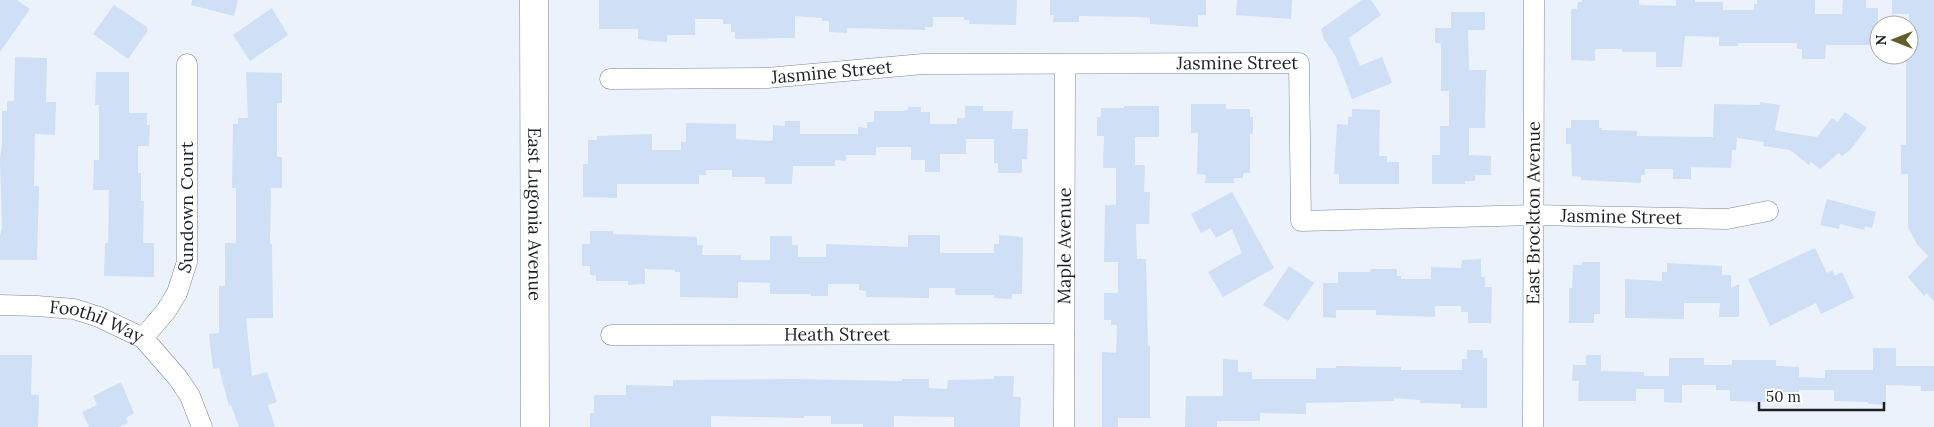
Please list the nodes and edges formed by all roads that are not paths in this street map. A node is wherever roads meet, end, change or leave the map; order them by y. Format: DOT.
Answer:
graph roads {
  1 [pos="534,0"];
  2 [pos="1534,0"];
  3 [pos="188,64"];
  4 [pos="1065,65"];
  5 [pos="610,79"];
  6 [pos="1768,211"];
  7 [pos="1534,215"];
  8 [pos="0,305"];
  9 [pos="1064,334"];
  10 [pos="611,335"];
  11 [pos="143,338"];
  12 [pos="202,427"];
  13 [pos="535,427"];
  14 [pos="1064,427"];
  15 [pos="1533,427"];
  1 -- 13 [label="main road, East Lugonia Avenue"];
  2 -- 7 [label="street, East Brockton Avenue"];
  3 -- 11 [label="street, Sundown Court"];
  4 -- 5 [label="street, Jasmine Street"];
  4 -- 7 [label="street, Jasmine Street"];
  4 -- 9 [label="street, Maple Avenue"];
  6 -- 7 [label="street, Jasmine Street"];
  7 -- 15 [label="street, East Brockton Avenue"];
  8 -- 11 [label="street, Foothil Way"];
  9 -- 10 [label="street, Heath Street"];
  9 -- 14 [label="street, Maple Avenue"];
  11 -- 12 [label="street, Foothil Way"];
}
